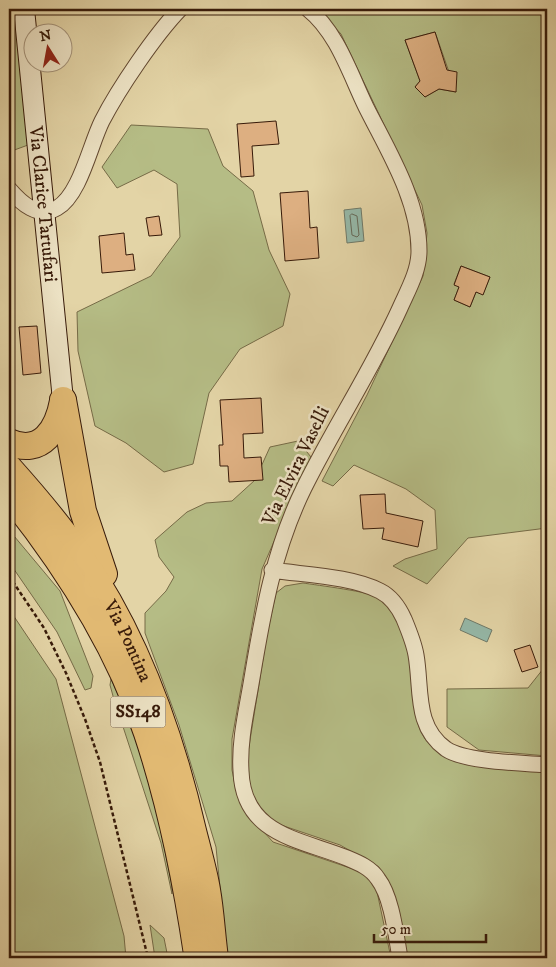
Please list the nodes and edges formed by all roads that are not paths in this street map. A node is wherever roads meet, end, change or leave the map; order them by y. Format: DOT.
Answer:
graph roads {
  1 [pos="24,9"];
  2 [pos="180,9"];
  3 [pos="308,9"];
  4 [pos="9,189"];
  5 [pos="43,212"];
  6 [pos="63,400"];
  7 [pos="9,442"];
  8 [pos="9,468"];
  9 [pos="9,494"];
  10 [pos="272,570"];
  11 [pos="142,670"];
  12 [pos="547,765"];
  13 [pos="198,958"];
  14 [pos="215,958"];
  15 [pos="400,958"];
  1 -- 5 [label="street, Via Clarice Tartufari"];
  2 -- 5 [label="street"];
  3 -- 10 [label="street, Via Elvira Vaselli"];
  4 -- 5 [label="street"];
  5 -- 6 [label="street, Via Clarice Tartufari"];
  6 -- 7 [label="highway"];
  6 -- 11 [label="highway"];
  8 -- 11 [label="highway, Via Pontina / SS148"];
  9 -- 13 [label="highway, Via Pontina / SS148"];
  10 -- 12 [label="street"];
  10 -- 15 [label="street, Via Elvira Vaselli"];
  11 -- 14 [label="highway, Via Pontina / SS148"];
}
